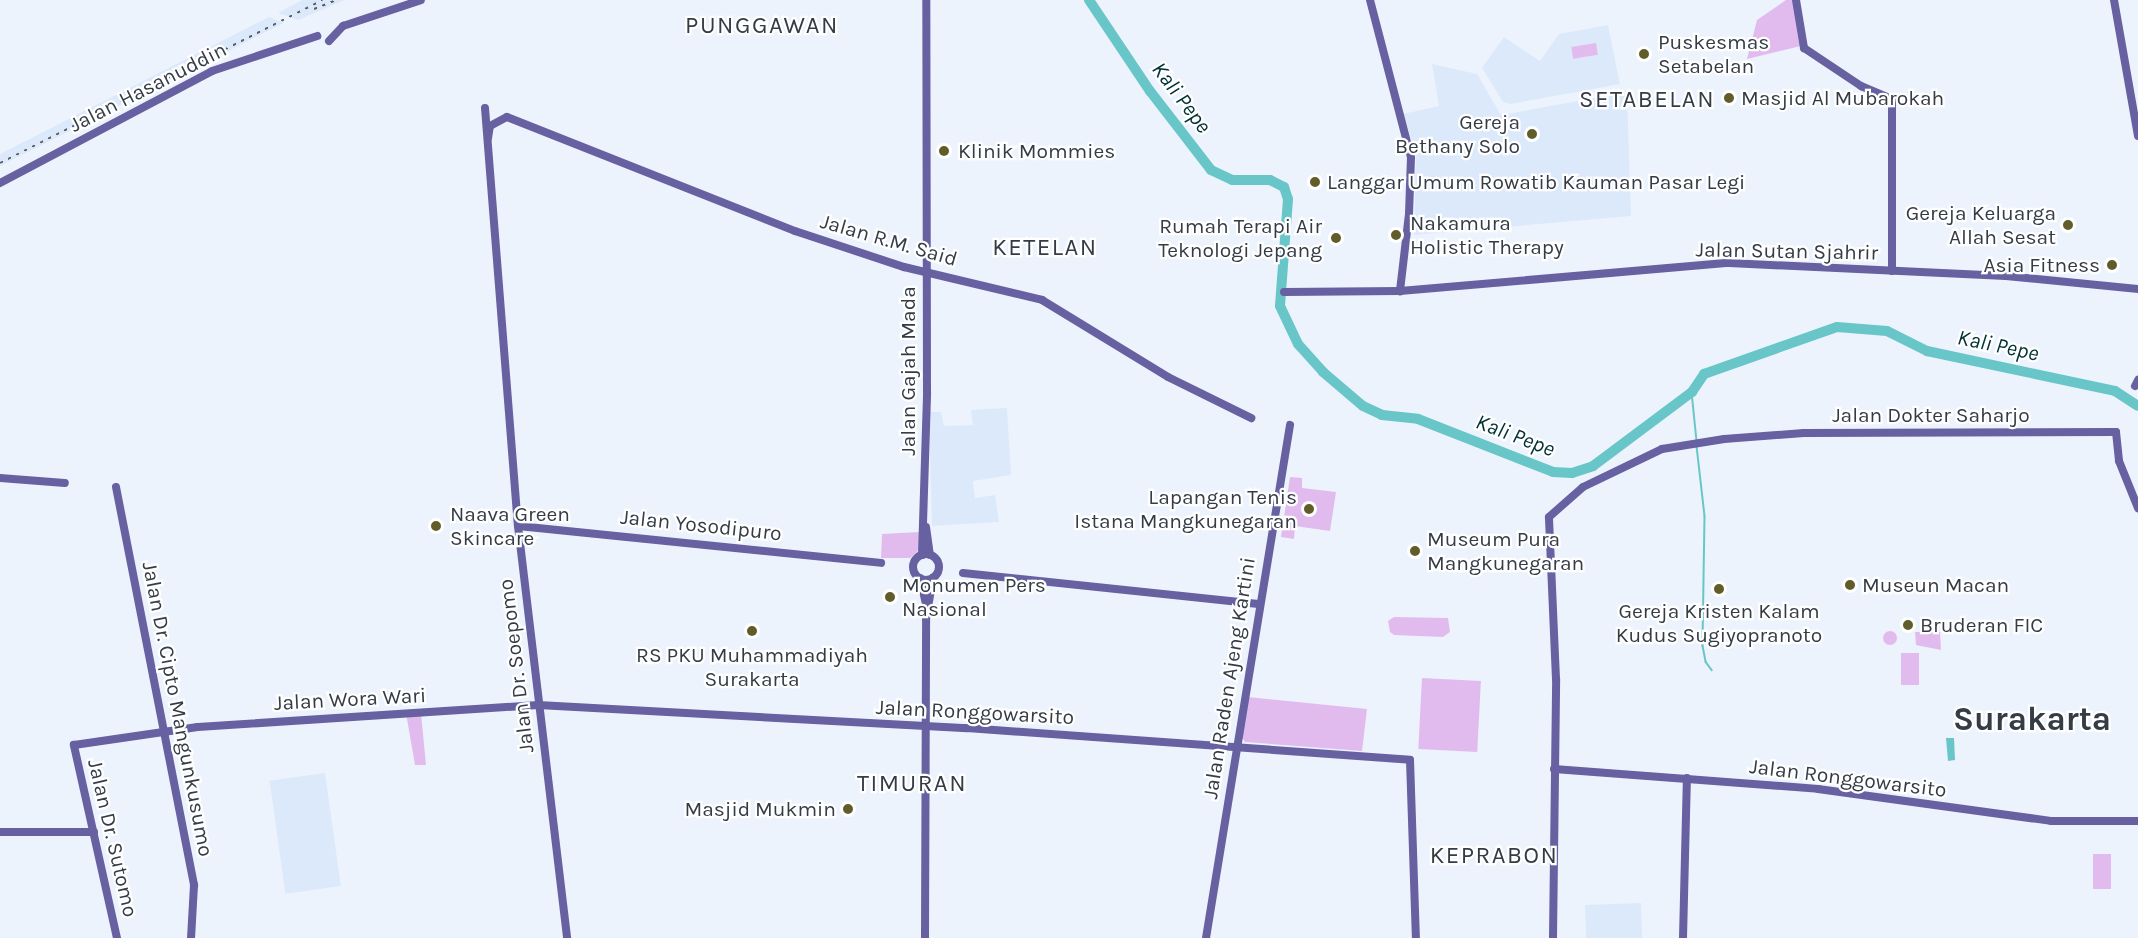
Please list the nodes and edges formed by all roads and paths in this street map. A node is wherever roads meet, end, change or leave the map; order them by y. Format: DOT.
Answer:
graph roads {
  1 [pos="421,0"];
  2 [pos="926,0"];
  3 [pos="1370,0"];
  4 [pos="1797,0"];
  5 [pos="2114,0"];
  6 [pos="317,36"];
  7 [pos="329,41"];
  8 [pos="2134,93"];
  9 [pos="485,108"];
  10 [pos="2138,136"];
  11 [pos="488,138"];
  12 [pos="0,183"];
  13 [pos="926,271"];
  14 [pos="1892,271"];
  15 [pos="2138,289"];
  16 [pos="1401,291"];
  17 [pos="1284,292"];
  18 [pos="1251,418"];
  19 [pos="1290,425"];
  20 [pos="0,478"];
  21 [pos="65,483"];
  22 [pos="116,487"];
  23 [pos="2138,508"];
  24 [pos="518,526"];
  25 [pos="926,555"];
  26 [pos="881,563"];
  27 [pos="963,573"];
  28 [pos="920,578"];
  29 [pos="933,578"];
  30 [pos="1258,604"];
  31 [pos="927,605"];
  32 [pos="538,705"];
  33 [pos="925,728"];
  34 [pos="165,731"];
  35 [pos="74,745"];
  36 [pos="1235,747"];
  37 [pos="1554,769"];
  38 [pos="1687,778"];
  39 [pos="2138,821"];
  40 [pos="93,831"];
  41 [pos="0,832"];
  42 [pos="117,938"];
  43 [pos="191,938"];
  44 [pos="567,938"];
  45 [pos="925,938"];
  46 [pos="1206,938"];
  47 [pos="1416,938"];
  48 [pos="1553,938"];
  49 [pos="1683,938"];
  1 -- 7 [label="main road"];
  2 -- 13 [label="main road, Jalan Gajah Mada"];
  3 -- 16 [label="main road"];
  4 -- 14 [label="main road"];
  5 -- 8 [label="main road"];
  6 -- 12 [label="main road, Jalan Hasanuddin"];
  8 -- 10 [label="main road"];
  9 -- 11 [label="main road, Jalan Dr. Soepomo"];
  11 -- 13 [label="main road, Jalan R.M. Said"];
  11 -- 24 [label="main road, Jalan Dr. Soepomo"];
  13 -- 18 [label="main road, Jalan R.M. Said"];
  13 -- 25 [label="main road, Jalan Gajah Mada"];
  14 -- 15 [label="main road, Jalan Sutan Sjahrir"];
  14 -- 16 [label="main road, Jalan Sutan Sjahrir"];
  16 -- 17 [label="main road, Jalan Sutan Sjahrir"];
  19 -- 30 [label="main road, Jalan Raden Ajeng Kartini"];
  20 -- 21 [label="main road"];
  22 -- 34 [label="main road, Jalan Dr. Cipto Mangunkusumo"];
  23 -- 37 [label="main road, Jalan Dokter Saharjo"];
  24 -- 26 [label="main road, Jalan Yosodipuro"];
  24 -- 32 [label="main road, Jalan Dr. Soepomo"];
  25 -- 28 [label="main road"];
  25 -- 29 [label="main road"];
  27 -- 30 [label="main road"];
  28 -- 29 [label="main road"];
  28 -- 31 [label="main road"];
  29 -- 31 [label="main road"];
  30 -- 36 [label="main road, Jalan Raden Ajeng Kartini"];
  31 -- 33 [label="main road"];
  32 -- 33 [label="main road, Jalan Ronggowarsito"];
  32 -- 34 [label="main road, Jalan Wora Wari"];
  32 -- 44 [label="main road, Jalan Dr. Soepomo"];
  33 -- 36 [label="main road, Jalan Ronggowarsito"];
  33 -- 45 [label="main road"];
  34 -- 35 [label="main road, Jalan Wora Wari"];
  34 -- 43 [label="main road, Jalan Dr. Cipto Mangunkusumo"];
  35 -- 40 [label="main road, Jalan Dr. Sutomo"];
  36 -- 46 [label="main road, Jalan Raden Ajeng Kartini"];
  36 -- 47 [label="main road, Jalan Ronggowarsito"];
  37 -- 38 [label="main road, Jalan Ronggowarsito"];
  37 -- 48 [label="main road"];
  38 -- 39 [label="main road, Jalan Ronggowarsito"];
  38 -- 49 [label="main road"];
  40 -- 41 [label="main road"];
  40 -- 42 [label="main road, Jalan Dr. Sutomo"];
}
